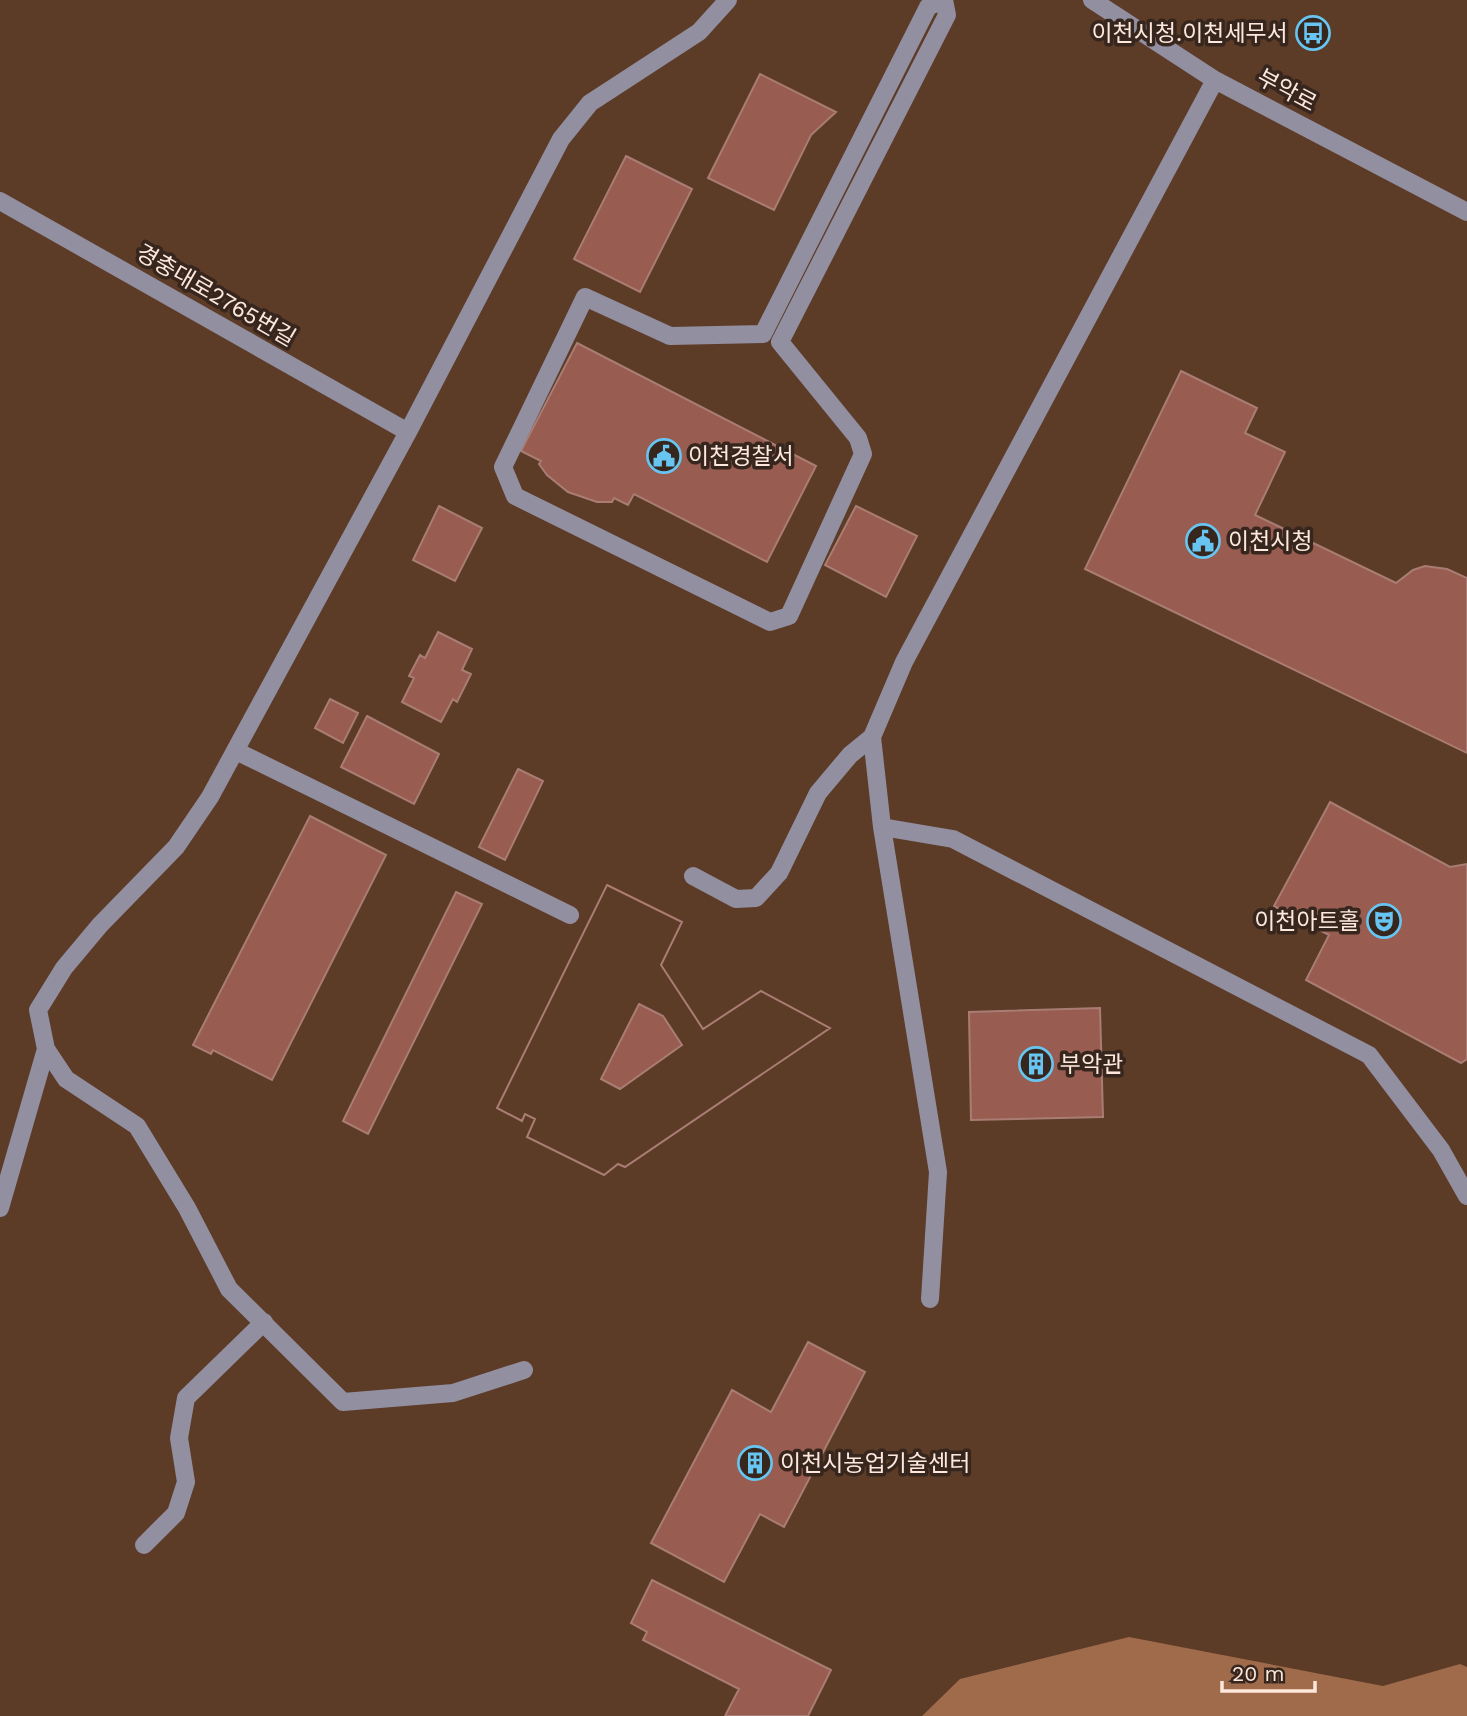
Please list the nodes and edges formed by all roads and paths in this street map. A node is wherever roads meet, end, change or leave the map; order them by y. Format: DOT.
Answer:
graph roads {
  1 [pos="728,0"];
  2 [pos="943,0"];
  3 [pos="1092,0"];
  4 [pos="1215,80"];
  5 [pos="0,201"];
  6 [pos="1467,212"];
  7 [pos="408,432"];
  8 [pos="872,737"];
  9 [pos="236,751"];
  10 [pos="882,827"];
  11 [pos="693,876"];
  12 [pos="570,915"];
  13 [pos="46,1049"];
  14 [pos="1467,1196"];
  15 [pos="0,1208"];
  16 [pos="930,1299"];
  17 [pos="264,1322"];
  18 [pos="524,1370"];
  19 [pos="144,1545"];
  1 -- 7 [label="street"];
  2 -- 2 [label="street"];
  3 -- 4 [label="street, 부악로"];
  4 -- 6 [label="street, 부악로"];
  4 -- 8 [label="street"];
  5 -- 7 [label="street, 경충대로2765번길"];
  7 -- 9 [label="street"];
  8 -- 10 [label="street"];
  8 -- 11 [label="street"];
  9 -- 12 [label="street"];
  9 -- 13 [label="street"];
  10 -- 14 [label="street"];
  10 -- 16 [label="street"];
  13 -- 15 [label="street"];
  13 -- 17 [label="street"];
  17 -- 18 [label="street"];
  17 -- 19 [label="street"];
}
